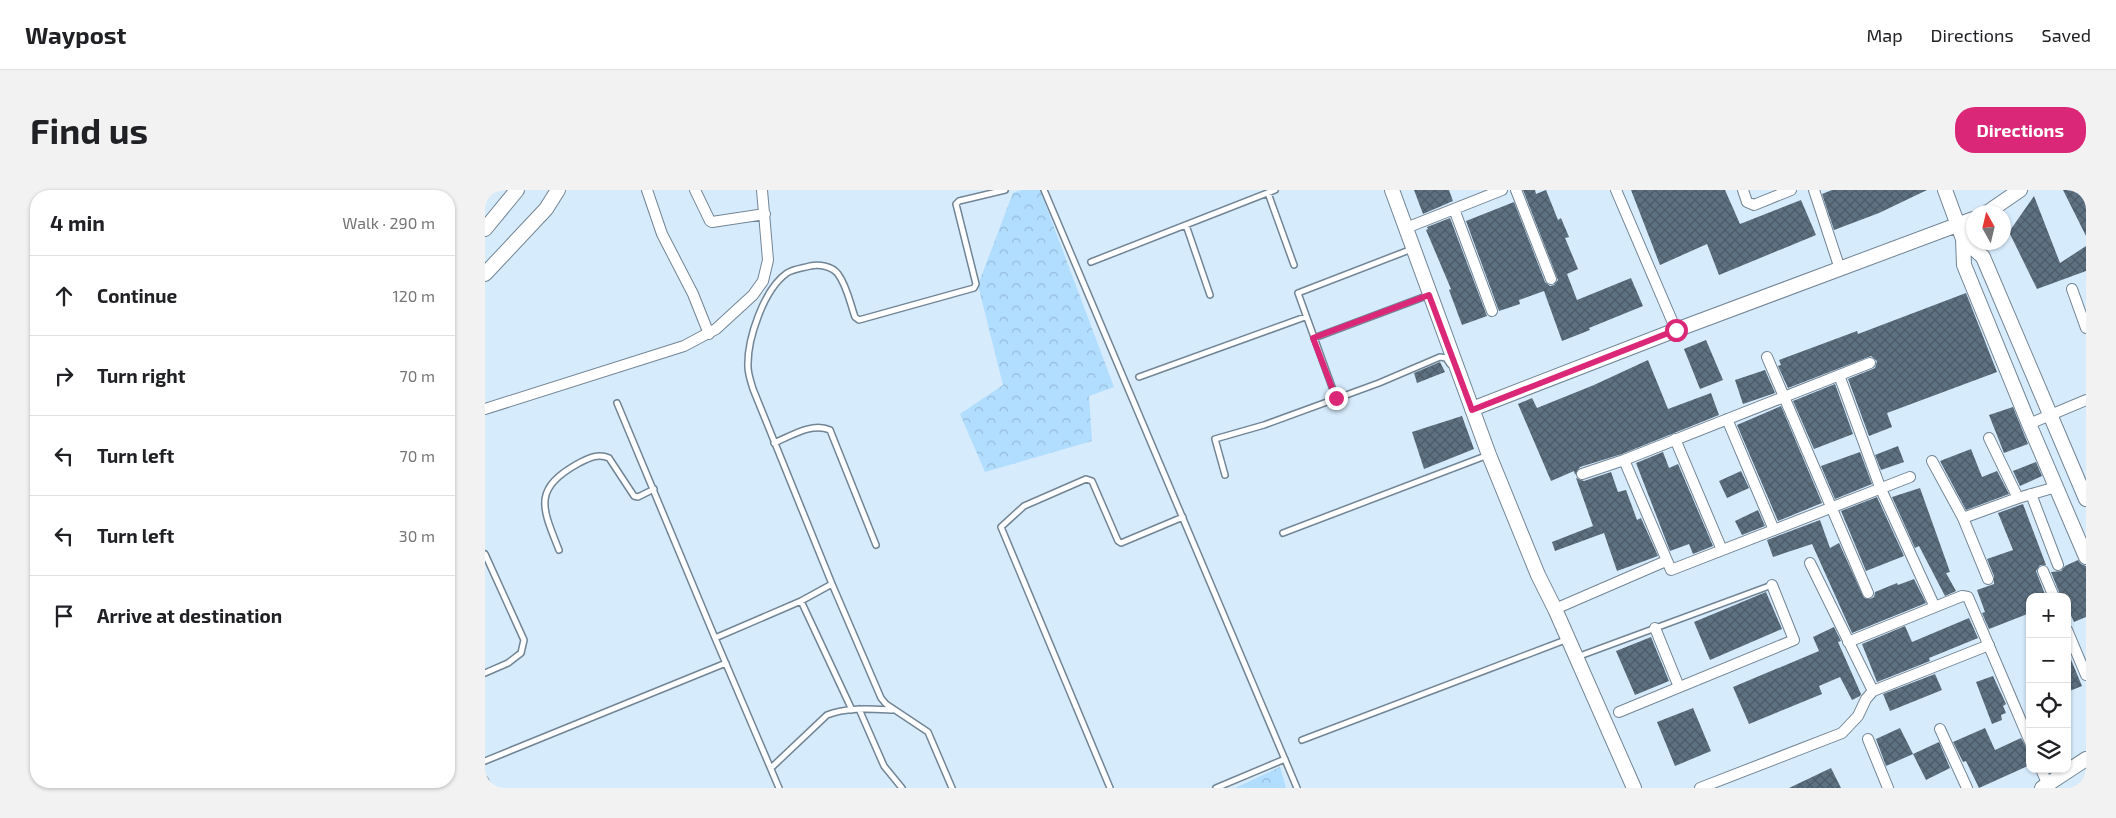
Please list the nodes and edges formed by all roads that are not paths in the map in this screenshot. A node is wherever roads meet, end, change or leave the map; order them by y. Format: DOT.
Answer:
graph roads {
  1 [pos="517,190"];
  2 [pos="558,190"];
  3 [pos="647,190"];
  4 [pos="695,190"];
  5 [pos="762,190"];
  6 [pos="1005,190"];
  7 [pos="1044,190"];
  8 [pos="1275,190"];
  9 [pos="1393,190"];
  10 [pos="1502,190"];
  11 [pos="1516,190"];
  12 [pos="1616,190"];
  13 [pos="1743,190"];
  14 [pos="1791,190"];
  15 [pos="1814,190"];
  16 [pos="1945,190"];
  17 [pos="2020,190"];
  18 [pos="1268,193"];
  19 [pos="1998,205"];
  20 [pos="1453,209"];
  21 [pos="765,214"];
  22 [pos="1966,222"];
  23 [pos="1186,225"];
  24 [pos="1959,225"];
  25 [pos="1406,228"];
  26 [pos="485,229"];
  27 [pos="1963,239"];
  28 [pos="1413,248"];
  29 [pos="1091,262"];
  30 [pos="1294,265"];
  31 [pos="1840,269"];
  32 [pos="485,274"];
  33 [pos="1551,280"];
  34 [pos="2072,289"];
  35 [pos="1210,295"];
  36 [pos="1429,295"];
  37 [pos="1492,311"];
  38 [pos="1305,317"];
  39 [pos="2009,319"];
  40 [pos="1989,327"];
  41 [pos="2086,328"];
  42 [pos="1676,330"];
  43 [pos="709,334"];
  44 [pos="1313,338"];
  45 [pos="1767,357"];
  46 [pos="1870,363"];
  47 [pos="1839,375"];
  48 [pos="1139,377"];
  49 [pos="1785,395"];
  50 [pos="1336,398"];
  51 [pos="2086,400"];
  52 [pos="617,403"];
  53 [pos="485,409"];
  54 [pos="1469,409"];
  55 [pos="2051,416"];
  56 [pos="1727,419"];
  57 [pos="2029,424"];
  58 [pos="1989,438"];
  59 [pos="1675,439"];
  60 [pos="774,442"];
  61 [pos="1489,455"];
  62 [pos="1624,460"];
  63 [pos="1932,461"];
  64 [pos="1582,474"];
  65 [pos="2075,474"];
  66 [pos="1225,475"];
  67 [pos="1910,477"];
  68 [pos="2055,485"];
  69 [pos="1880,487"];
  70 [pos="654,489"];
  71 [pos="2031,494"];
  72 [pos="2018,498"];
  73 [pos="2086,500"];
  74 [pos="1831,507"];
  75 [pos="1183,517"];
  76 [pos="1963,518"];
  77 [pos="1774,530"];
  78 [pos="1283,534"];
  79 [pos="875,544"];
  80 [pos="559,550"];
  81 [pos="1723,550"];
  82 [pos="485,554"];
  83 [pos="2086,557"];
  84 [pos="1666,562"];
  85 [pos="1809,563"];
  86 [pos="2058,565"];
  87 [pos="2043,572"];
  88 [pos="1987,579"];
  89 [pos="832,584"];
  90 [pos="1772,584"];
  91 [pos="1868,593"];
  92 [pos="2052,593"];
  93 [pos="801,601"];
  94 [pos="1933,603"];
  95 [pos="1555,609"];
  96 [pos="1655,628"];
  97 [pos="715,638"];
  98 [pos="2070,638"];
  99 [pos="1568,639"];
  100 [pos="1848,642"];
  101 [pos="1989,645"];
  102 [pos="1576,658"];
  103 [pos="725,663"];
  104 [pos="485,673"];
  105 [pos="2086,675"];
  106 [pos="1679,687"];
  107 [pos="1873,691"];
  108 [pos="859,709"];
  109 [pos="852,710"];
  110 [pos="893,710"];
  111 [pos="1619,712"];
  112 [pos="1940,728"];
  113 [pos="2026,733"];
  114 [pos="1868,739"];
  115 [pos="1302,740"];
  116 [pos="1285,758"];
  117 [pos="2086,759"];
  118 [pos="485,761"];
  119 [pos="771,768"];
  120 [pos="2042,773"];
  121 [pos="485,780"];
  122 [pos="2046,787"];
  123 [pos="488,788"];
  124 [pos="779,788"];
  125 [pos="902,788"];
  126 [pos="952,788"];
  127 [pos="1110,788"];
  128 [pos="1216,788"];
  129 [pos="1297,788"];
  130 [pos="1634,788"];
  131 [pos="1700,788"];
  132 [pos="1889,788"];
  133 [pos="1967,788"];
  1 -- 26 [label="street"];
  2 -- 32 [label="street"];
  3 -- 43 [label="street"];
  4 -- 21 [label="street"];
  5 -- 21 [label="street"];
  6 -- 60 [label="lane"];
  7 -- 75 [label="lane"];
  8 -- 18 [label="lane"];
  9 -- 25 [label="street"];
  10 -- 20 [label="street"];
  11 -- 33 [label="street"];
  12 -- 42 [label="street"];
  13 -- 14 [label="street"];
  15 -- 31 [label="street"];
  16 -- 24 [label="street"];
  17 -- 19 [label="street"];
  18 -- 23 [label="lane"];
  18 -- 30 [label="lane"];
  20 -- 25 [label="street"];
  20 -- 37 [label="street"];
  21 -- 43 [label="street"];
  22 -- 24 [label="street"];
  23 -- 29 [label="lane"];
  23 -- 35 [label="lane"];
  24 -- 27 [label="street"];
  24 -- 31 [label="street"];
  25 -- 28 [label="street"];
  27 -- 39 [label="street"];
  27 -- 40 [label="street"];
  28 -- 36 [label="street"];
  28 -- 38 [label="lane"];
  31 -- 42 [label="street"];
  34 -- 41 [label="street"];
  36 -- 44 [label="lane"];
  36 -- 54 [label="street"];
  38 -- 44 [label="lane"];
  38 -- 48 [label="lane"];
  39 -- 40 [label="street"];
  39 -- 55 [label="street"];
  40 -- 57 [label="street"];
  42 -- 54 [label="street"];
  43 -- 53 [label="street"];
  44 -- 50 [label="lane"];
  45 -- 49 [label="street"];
  46 -- 47 [label="street"];
  47 -- 49 [label="street"];
  47 -- 69 [label="street"];
  49 -- 56 [label="street"];
  49 -- 74 [label="street"];
  50 -- 54 [label="lane"];
  50 -- 66 [label="lane"];
  51 -- 55 [label="street"];
  52 -- 70 [label="lane"];
  54 -- 61 [label="street"];
  55 -- 57 [label="street"];
  55 -- 65 [label="street"];
  56 -- 59 [label="street"];
  56 -- 77 [label="street"];
  57 -- 68 [label="street"];
  58 -- 72 [label="street"];
  59 -- 62 [label="street"];
  59 -- 81 [label="street"];
  60 -- 79 [label="lane"];
  60 -- 89 [label="lane"];
  61 -- 78 [label="lane"];
  61 -- 95 [label="street"];
  62 -- 64 [label="street"];
  62 -- 84 [label="street"];
  63 -- 76 [label="street"];
  65 -- 68 [label="street"];
  65 -- 73 [label="street"];
  67 -- 69 [label="street"];
  68 -- 71 [label="street"];
  68 -- 83 [label="street"];
  69 -- 74 [label="street"];
  69 -- 94 [label="street"];
  70 -- 80 [label="lane"];
  70 -- 97 [label="lane"];
  71 -- 72 [label="street"];
  71 -- 86 [label="street"];
  72 -- 76 [label="street"];
  74 -- 77 [label="street"];
  74 -- 91 [label="street"];
  75 -- 116 [label="lane"];
  75 -- 127 [label="lane"];
  76 -- 88 [label="street"];
  77 -- 81 [label="street"];
  81 -- 84 [label="street"];
  82 -- 104 [label="lane"];
  84 -- 95 [label="street"];
  85 -- 100 [label="street"];
  87 -- 92 [label="street"];
  89 -- 93 [label="lane"];
  89 -- 110 [label="lane"];
  90 -- 96 [label="lane"];
  90 -- 106 [label="street"];
  93 -- 97 [label="lane"];
  93 -- 109 [label="lane"];
  95 -- 99 [label="street"];
  96 -- 102 [label="lane"];
  96 -- 106 [label="street"];
  97 -- 103 [label="lane"];
  98 -- 105 [label="street"];
  99 -- 102 [label="street"];
  99 -- 115 [label="lane"];
  100 -- 101 [label="street"];
  100 -- 107 [label="street"];
  101 -- 107 [label="street"];
  101 -- 113 [label="street"];
  102 -- 130 [label="street"];
  103 -- 118 [label="lane"];
  103 -- 119 [label="lane"];
  106 -- 111 [label="street"];
  107 -- 131 [label="street"];
  108 -- 109 [label="lane"];
  108 -- 110 [label="lane"];
  108 -- 125 [label="lane"];
  109 -- 119 [label="lane"];
  110 -- 126 [label="lane"];
  112 -- 133 [label="street"];
  114 -- 132 [label="street"];
  116 -- 128 [label="lane"];
  116 -- 129 [label="lane"];
  117 -- 122 [label="street"];
  119 -- 124 [label="lane"];
  120 -- 122 [label="street"];
  121 -- 123 [label="lane"];
}
